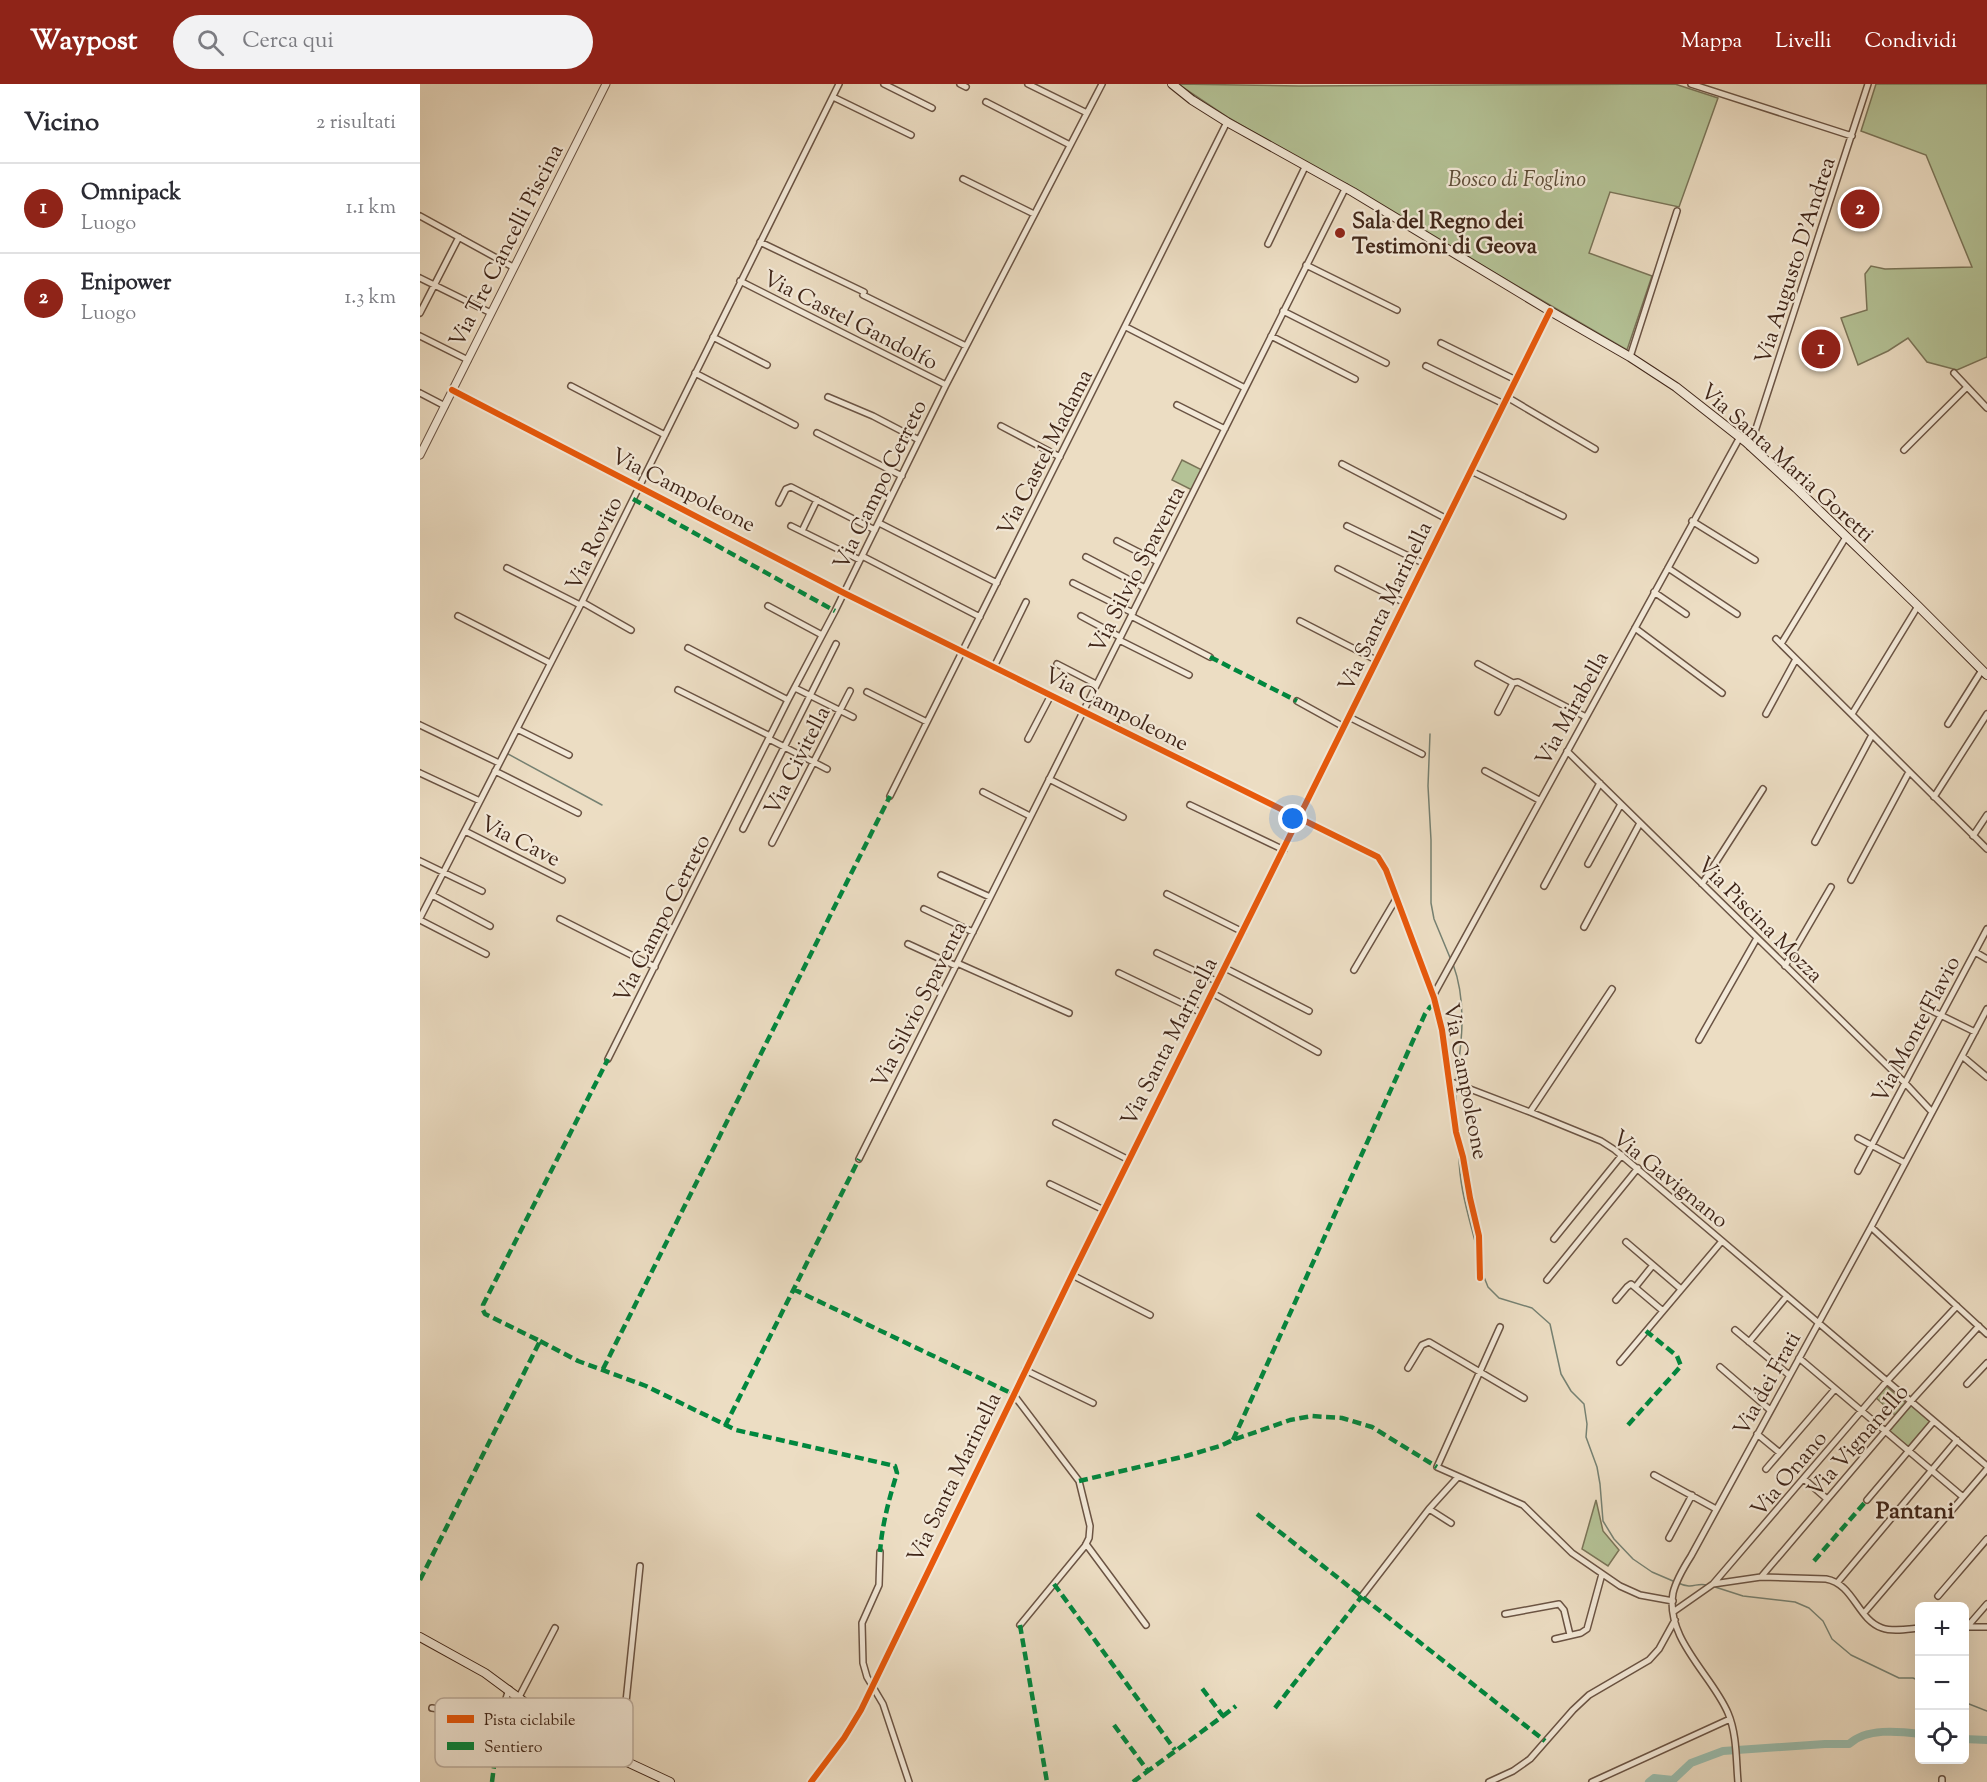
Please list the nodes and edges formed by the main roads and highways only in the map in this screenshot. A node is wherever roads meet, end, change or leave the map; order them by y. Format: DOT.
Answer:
graph roads {
  1 [pos="1172,84"];
  2 [pos="1985,673"];
  3 [pos="420,1637"];
  4 [pos="520,1698"];
  5 [pos="633,1766"];
  6 [pos="670,1782"];
  1 -- 2 [label="main road, Via Santa Maria Goretti"];
  3 -- 4 [label="main road"];
  5 -- 6 [label="main road"];
}
